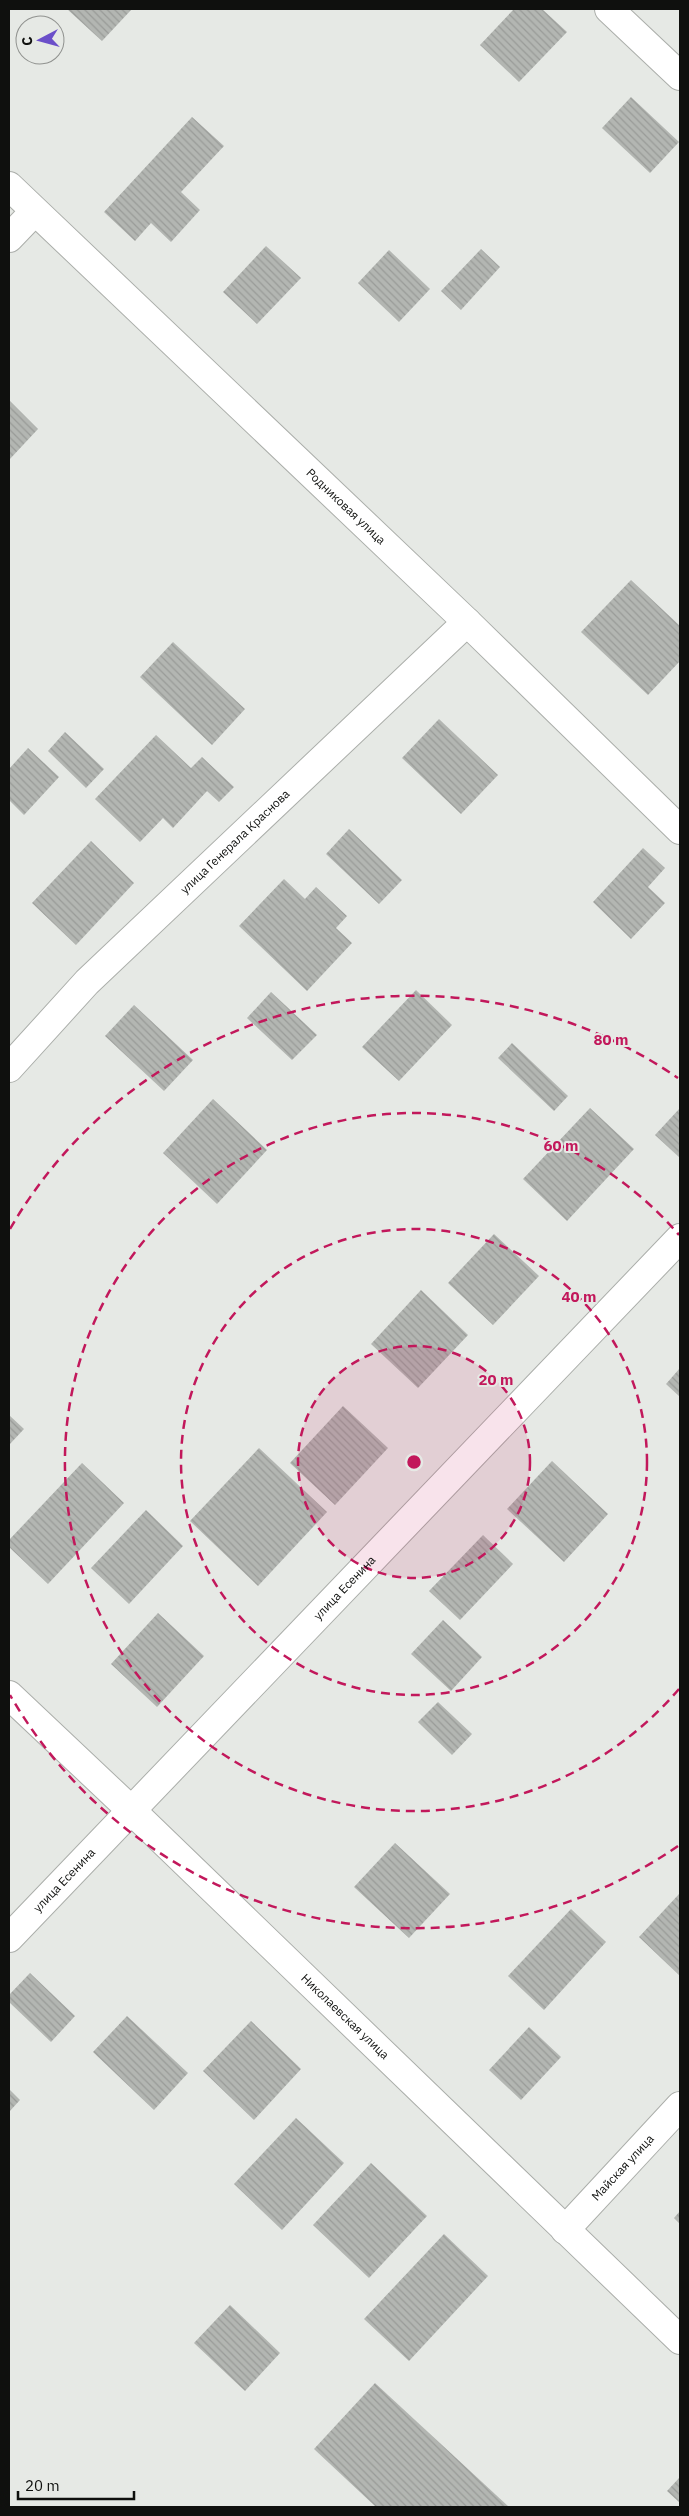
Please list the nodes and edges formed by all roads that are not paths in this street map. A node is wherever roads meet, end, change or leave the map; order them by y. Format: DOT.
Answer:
graph roads {
  1 [pos="609,9"];
  2 [pos="680,76"];
  3 [pos="9,186"];
  4 [pos="34,212"];
  5 [pos="9,238"];
  6 [pos="467,622"];
  7 [pos="680,830"];
  8 [pos="9,1068"];
  9 [pos="680,1238"];
  10 [pos="9,1695"];
  11 [pos="132,1811"];
  12 [pos="9,1938"];
  13 [pos="680,2106"];
  14 [pos="565,2230"];
  15 [pos="680,2340"];
  1 -- 2 [label="street"];
  3 -- 4 [label="street, Родниковая улица"];
  4 -- 5 [label="street"];
  4 -- 6 [label="street, Родниковая улица"];
  6 -- 7 [label="street, Родниковая улица"];
  6 -- 8 [label="street, улица Генерала Краснова"];
  9 -- 11 [label="street, улица Есенина"];
  10 -- 11 [label="street, Николаевская улица"];
  11 -- 12 [label="street, улица Есенина"];
  11 -- 14 [label="street, Николаевская улица"];
  13 -- 14 [label="street, Майская улица"];
  14 -- 15 [label="street, Николаевская улица"];
}
